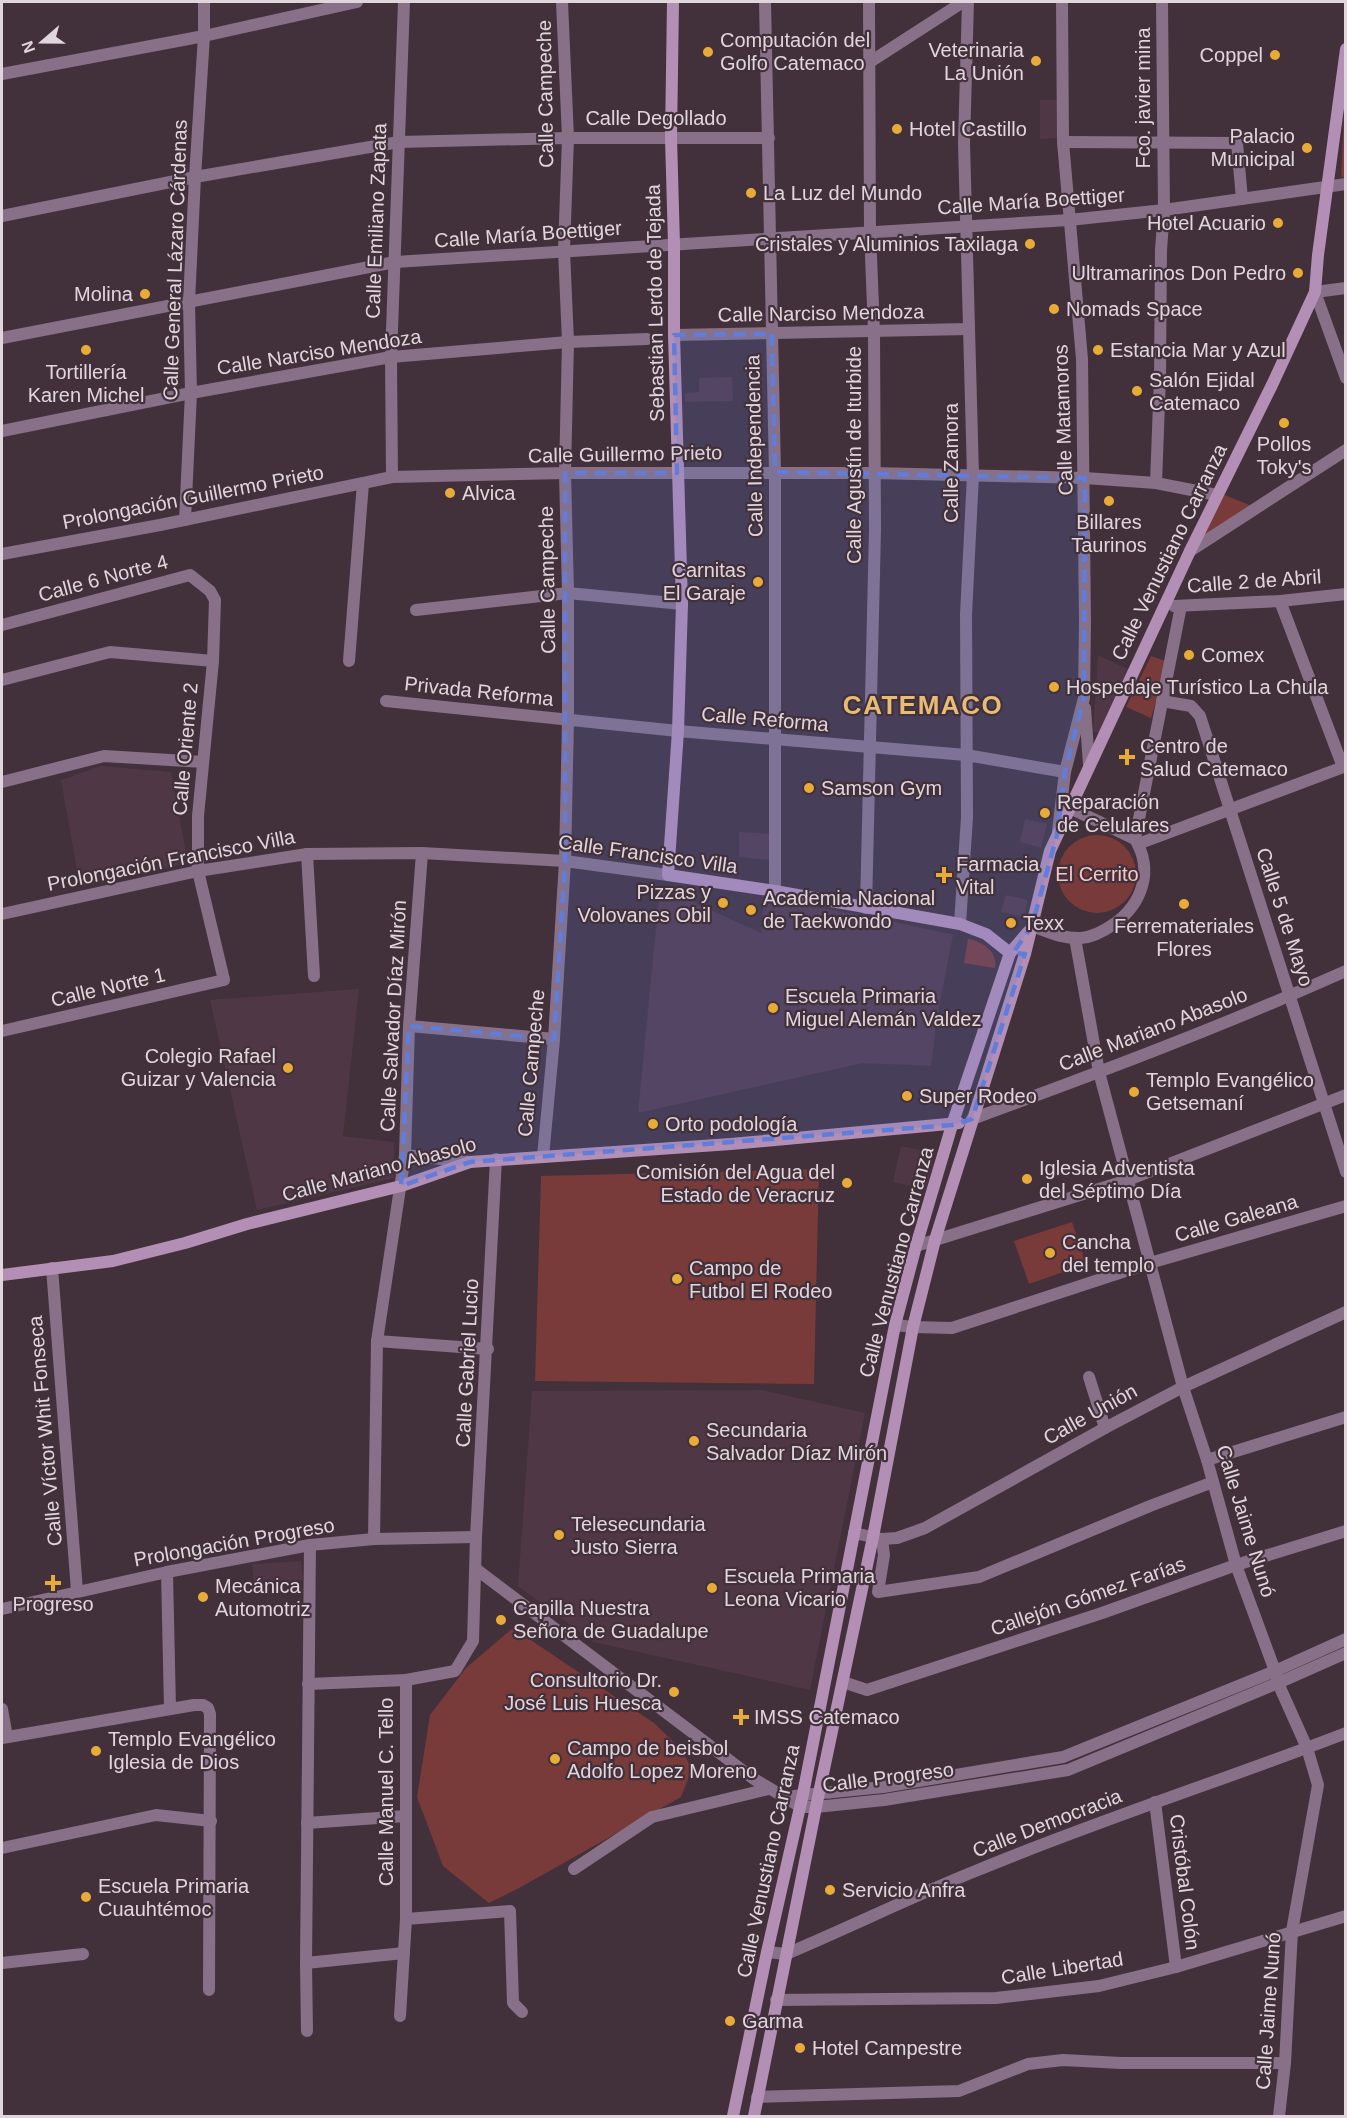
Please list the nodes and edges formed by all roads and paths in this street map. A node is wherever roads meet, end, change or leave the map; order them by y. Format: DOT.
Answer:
graph roads {
  1 [pos="204,2"];
  2 [pos="357,2"];
  3 [pos="404,2"];
  4 [pos="562,2"];
  5 [pos="673,2"];
  6 [pos="765,2"];
  7 [pos="869,2"];
  8 [pos="963,2"];
  9 [pos="968,2"];
  10 [pos="1062,2"];
  11 [pos="1162,2"];
  12 [pos="204,36"];
  13 [pos="1346,49"];
  14 [pos="870,62"];
  15 [pos="2,74"];
  16 [pos="568,138"];
  17 [pos="671,138"];
  18 [pos="769,138"];
  19 [pos="1163,141"];
  20 [pos="399,142"];
  21 [pos="1063,142"];
  22 [pos="195,177"];
  23 [pos="1346,184"];
  24 [pos="1328,186"];
  25 [pos="1242,199"];
  26 [pos="1164,210"];
  27 [pos="2,216"];
  28 [pos="1069,220"];
  29 [pos="965,227"];
  30 [pos="870,231"];
  31 [pos="769,238"];
  32 [pos="674,244"];
  33 [pos="564,250"];
  34 [pos="394,262"];
  35 [pos="1346,288"];
  36 [pos="1315,292"];
  37 [pos="189,302"];
  38 [pos="969,329"];
  39 [pos="874,331"];
  40 [pos="772,334"];
  41 [pos="674,335"];
  42 [pos="2,338"];
  43 [pos="647,339"];
  44 [pos="568,342"];
  45 [pos="391,357"];
  46 [pos="1346,378"];
  47 [pos="190,393"];
  48 [pos="2,431"];
  49 [pos="1346,450"];
  50 [pos="775,472"];
  51 [pos="565,473"];
  52 [pos="677,473"];
  53 [pos="873,473"];
  54 [pos="972,475"];
  55 [pos="392,477"];
  56 [pos="1085,478"];
  57 [pos="363,483"];
  58 [pos="1156,483"];
  59 [pos="1217,495"];
  60 [pos="185,520"];
  61 [pos="1190,551"];
  62 [pos="2,554"];
  63 [pos="210,591"];
  64 [pos="568,593"];
  65 [pos="1346,594"];
  66 [pos="1280,601"];
  67 [pos="682,604"];
  68 [pos="1164,606"];
  69 [pos="1181,606"];
  70 [pos="416,610"];
  71 [pos="2,625"];
  72 [pos="213,661"];
  73 [pos="349,661"];
  74 [pos="2,680"];
  75 [pos="1084,698"];
  76 [pos="386,701"];
  77 [pos="1162,701"];
  78 [pos="568,719"];
  79 [pos="678,731"];
  80 [pos="774,739"];
  81 [pos="870,748"];
  82 [pos="966,755"];
  83 [pos="203,762"];
  84 [pos="1089,765"];
  85 [pos="1344,766"];
  86 [pos="1065,772"];
  87 [pos="2,782"];
  88 [pos="1070,808"];
  89 [pos="1229,808"];
  90 [pos="1057,835"];
  91 [pos="1137,842"];
  92 [pos="422,853"];
  93 [pos="307,854"];
  94 [pos="565,861"];
  95 [pos="198,872"];
  96 [pos="668,875"];
  97 [pos="775,891"];
  98 [pos="867,908"];
  99 [pos="2,914"];
  100 [pos="960,924"];
  101 [pos="1032,926"];
  102 [pos="1075,938"];
  103 [pos="1010,953"];
  104 [pos="1024,954"];
  105 [pos="1346,971"];
  106 [pos="315,976"];
  107 [pos="224,980"];
  108 [pos="1290,996"];
  109 [pos="409,1026"];
  110 [pos="2,1031"];
  111 [pos="554,1039"];
  112 [pos="1099,1072"];
  113 [pos="1346,1095"];
  114 [pos="1323,1103"];
  115 [pos="972,1119"];
  116 [pos="952,1125"];
  117 [pos="405,1155"];
  118 [pos="543,1157"];
  119 [pos="496,1159"];
  120 [pos="470,1162"];
  121 [pos="1346,1172"];
  122 [pos="1128,1180"];
  123 [pos="400,1186"];
  124 [pos="1346,1206"];
  125 [pos="934,1240"];
  126 [pos="916,1246"];
  127 [pos="1150,1263"];
  128 [pos="51,1268"];
  129 [pos="2,1275"];
  130 [pos="1346,1312"];
  131 [pos="895,1325"];
  132 [pos="913,1328"];
  133 [pos="377,1341"];
  134 [pos="488,1349"];
  135 [pos="1089,1377"];
  136 [pos="1183,1387"];
  137 [pos="1346,1417"];
  138 [pos="1105,1428"];
  139 [pos="1207,1460"];
  140 [pos="1213,1482"];
  141 [pos="1346,1531"];
  142 [pos="854,1533"];
  143 [pos="476,1537"];
  144 [pos="878,1538"];
  145 [pos="374,1539"];
  146 [pos="310,1545"];
  147 [pos="1236,1566"];
  148 [pos="476,1569"];
  149 [pos="167,1572"];
  150 [pos="77,1591"];
  151 [pos="2,1609"];
  152 [pos="1346,1639"];
  153 [pos="1346,1653"];
  154 [pos="1276,1677"];
  155 [pos="406,1680"];
  156 [pos="843,1682"];
  157 [pos="308,1684"];
  158 [pos="2,1709"];
  159 [pos="170,1709"];
  160 [pos="1346,1733"];
  161 [pos="4,1738"];
  162 [pos="1307,1748"];
  163 [pos="1064,1757"];
  164 [pos="1068,1770"];
  165 [pos="769,1789"];
  166 [pos="817,1800"];
  167 [pos="802,1801"];
  168 [pos="1155,1802"];
  169 [pos="406,1816"];
  170 [pos="211,1821"];
  171 [pos="307,1823"];
  172 [pos="2,1848"];
  173 [pos="574,1869"];
  174 [pos="1346,1916"];
  175 [pos="406,1919"];
  176 [pos="1292,1931"];
  177 [pos="767,1952"];
  178 [pos="404,1953"];
  179 [pos="83,1954"];
  180 [pos="786,1954"];
  181 [pos="2,1963"];
  182 [pos="306,1963"];
  183 [pos="1176,1967"];
  184 [pos="209,1990"];
  185 [pos="776,2000"];
  186 [pos="518,2008"];
  187 [pos="400,2016"];
  188 [pos="307,2031"];
  189 [pos="1285,2064"];
  190 [pos="757,2097"];
  191 [pos="733,2116"];
  192 [pos="754,2116"];
  193 [pos="1279,2116"];
  1 -- 12 [label="street, Calle General Lázaro Cárdenas"];
  2 -- 12 [label="street"];
  3 -- 20 [label="street, Calle Emiliano Zapata"];
  4 -- 16 [label="street, Calle Campeche"];
  5 -- 17 [label="main road, Sebastian Lerdo de Tejada"];
  6 -- 18 [label="street, Calle Independencia"];
  7 -- 14 [label="street, Calle Agustín de Iturbide"];
  8 -- 14 [label="street"];
  9 -- 29 [label="street, Calle Zamora"];
  10 -- 21 [label="street, Calle Matamoros"];
  11 -- 19 [label="street, Fco. javier mina"];
  12 -- 15 [label="street"];
  12 -- 22 [label="street, Calle General Lázaro Cárdenas"];
  13 -- 24 [label="main road, Calle Venustiano Carranza"];
  14 -- 30 [label="street, Calle Agustín de Iturbide"];
  16 -- 17 [label="street, Calle Degollado"];
  16 -- 20 [label="street, Calle Degollado"];
  16 -- 33 [label="street, Calle Campeche"];
  17 -- 18 [label="street, Calle Degollado"];
  17 -- 32 [label="main road, Sebastian Lerdo de Tejada"];
  18 -- 31 [label="street, Calle Independencia"];
  19 -- 21 [label="street"];
  19 -- 25 [label="street"];
  19 -- 26 [label="street, Fco. javier mina"];
  20 -- 22 [label="street, Calle Degollado"];
  20 -- 34 [label="street, Calle Emiliano Zapata"];
  21 -- 28 [label="street, Calle Matamoros"];
  22 -- 27 [label="street, Calle Degollado"];
  22 -- 37 [label="street, Calle General Lázaro Cárdenas"];
  23 -- 24 [label="street, Calle María Boettiger"];
  24 -- 25 [label="street, Calle María Boettiger"];
  24 -- 36 [label="main road, Calle Venustiano Carranza"];
  25 -- 26 [label="street, Calle María Boettiger"];
  26 -- 28 [label="street, Calle María Boettiger"];
  26 -- 58 [label="street, Fco. javier mina"];
  28 -- 29 [label="street, Calle María Boettiger"];
  28 -- 56 [label="street, Calle Matamoros"];
  29 -- 30 [label="street, Calle María Boettiger"];
  29 -- 38 [label="street, Calle Zamora"];
  30 -- 31 [label="street, Calle María Boettiger"];
  30 -- 39 [label="street, Calle Agustín de Iturbide"];
  31 -- 32 [label="street, Calle María Boettiger"];
  31 -- 40 [label="street, Calle Independencia"];
  32 -- 33 [label="street, Calle María Boettiger"];
  32 -- 41 [label="main road, Sebastian Lerdo de Tejada"];
  33 -- 34 [label="street, Calle María Boettiger"];
  33 -- 44 [label="street, Calle Campeche"];
  34 -- 37 [label="street, Calle María Boettiger"];
  34 -- 45 [label="street, Calle Emiliano Zapata"];
  35 -- 36 [label="street"];
  36 -- 46 [label="street"];
  36 -- 59 [label="main road, Calle Venustiano Carranza"];
  37 -- 42 [label="street, Calle María Boettiger"];
  37 -- 47 [label="street, Calle General Lázaro Cárdenas"];
  38 -- 39 [label="street, Calle Narciso Mendoza"];
  38 -- 54 [label="street, Calle Zamora"];
  39 -- 40 [label="street, Calle Narciso Mendoza"];
  39 -- 53 [label="street, Calle Agustín de Iturbide"];
  40 -- 41 [label="street, Calle Narciso Mendoza"];
  40 -- 50 [label="street, Calle Independencia"];
  41 -- 52 [label="main road, Sebastian Lerdo de Tejada"];
  43 -- 44 [label="street, Calle Narciso Mendoza"];
  44 -- 45 [label="street, Calle Narciso Mendoza"];
  44 -- 51 [label="street, Calle Campeche"];
  45 -- 47 [label="street, Calle Narciso Mendoza"];
  45 -- 55 [label="street, Calle Emiliano Zapata"];
  47 -- 48 [label="street, Calle Narciso Mendoza"];
  47 -- 60 [label="street, Calle General Lázaro Cárdenas"];
  49 -- 61 [label="street"];
  50 -- 52 [label="street, Calle Guillermo Prieto"];
  50 -- 53 [label="street, Calle Guillermo Prieto"];
  50 -- 80 [label="street, Calle Independencia"];
  51 -- 52 [label="street, Calle Guillermo Prieto"];
  51 -- 55 [label="street, Calle Guillermo Prieto"];
  51 -- 64 [label="street, Calle Campeche"];
  52 -- 67 [label="main road, Sebastian Lerdo de Tejada"];
  53 -- 54 [label="street, Calle Guillermo Prieto"];
  53 -- 81 [label="street, Calle Agustín de Iturbide"];
  54 -- 56 [label="street, Calle Guillermo Prieto"];
  54 -- 82 [label="street, Calle Zamora"];
  55 -- 57 [label="street, Prolongación Guillermo Prieto"];
  56 -- 58 [label="street, Calle Guillermo Prieto"];
  56 -- 75 [label="street, Calle Matamoros"];
  57 -- 60 [label="street, Prolongación Guillermo Prieto"];
  57 -- 73 [label="street"];
  58 -- 59 [label="street, Calle Guillermo Prieto"];
  59 -- 61 [label="main road, Calle Venustiano Carranza"];
  60 -- 62 [label="street, Prolongación Guillermo Prieto"];
  61 -- 68 [label="main road, Calle Venustiano Carranza"];
  63 -- 71 [label="street, Calle 6 Norte 4"];
  63 -- 72 [label="street, Calle Oriente 2"];
  64 -- 67 [label="street"];
  64 -- 70 [label="street"];
  64 -- 78 [label="street, Calle Campeche"];
  65 -- 66 [label="street, Calle 2 de Abril"];
  66 -- 69 [label="street, Calle 2 de Abril"];
  66 -- 85 [label="street"];
  67 -- 79 [label="main road"];
  68 -- 69 [label="street, Calle 2 de Abril"];
  68 -- 84 [label="main road, Calle Venustiano Carranza"];
  69 -- 77 [label="street"];
  72 -- 74 [label="street"];
  72 -- 83 [label="street, Calle Oriente 2"];
  75 -- 84 [label="street"];
  75 -- 86 [label="street, Calle Matamoros"];
  76 -- 78 [label="street, Privada Reforma"];
  77 -- 89 [label="street, Calle 5 de Mayo"];
  77 -- 91 [label="street"];
  78 -- 79 [label="street, Calle Reforma"];
  78 -- 94 [label="street, Calle Campeche"];
  79 -- 80 [label="street, Calle Reforma"];
  79 -- 96 [label="main road"];
  80 -- 81 [label="street, Calle Reforma"];
  80 -- 97 [label="street, Calle Independencia"];
  81 -- 82 [label="street, Calle Reforma"];
  81 -- 98 [label="street, Calle Agustín de Iturbide"];
  82 -- 86 [label="street, Calle Reforma"];
  82 -- 100 [label="street, Calle Zamora"];
  83 -- 87 [label="street"];
  83 -- 95 [label="street, Calle Oriente 2"];
  84 -- 88 [label="main road, Calle Venustiano Carranza"];
  85 -- 89 [label="street"];
  86 -- 90 [label="street, Calle Matamoros"];
  88 -- 90 [label="main road, Calle Venustiano Carranza"];
  88 -- 91 [label="street"];
  89 -- 91 [label="street"];
  89 -- 108 [label="street, Calle 5 de Mayo"];
  90 -- 101 [label="main road, Calle Venustiano Carranza"];
  91 -- 102 [label="street"];
  92 -- 93 [label="street, Prolongación Francisco Villa"];
  92 -- 94 [label="street, Calle Francisco Villa"];
  92 -- 109 [label="street, Calle Salvador Díaz Mirón"];
  93 -- 95 [label="street, Prolongación Francisco Villa"];
  93 -- 106 [label="street"];
  94 -- 96 [label="street, Calle Francisco Villa"];
  94 -- 111 [label="street, Calle Campeche"];
  95 -- 99 [label="street, Prolongación Francisco Villa"];
  95 -- 107 [label="street, Calle Oriente 2"];
  96 -- 97 [label="main road, Calle Francisco Villa"];
  97 -- 98 [label="main road, Calle Francisco Villa"];
  98 -- 100 [label="main road, Calle Francisco Villa"];
  100 -- 103 [label="main road, Calle Francisco Villa"];
  101 -- 102 [label="street"];
  101 -- 103 [label="main road"];
  101 -- 104 [label="main road, Calle Venustiano Carranza"];
  102 -- 112 [label="street, Calle Jaime Nunó"];
  103 -- 104 [label="main road"];
  103 -- 116 [label="main road, Calle Venustiano Carranza"];
  104 -- 115 [label="main road, Calle Venustiano Carranza"];
  105 -- 108 [label="street, Calle Mariano Abasolo"];
  107 -- 110 [label="street, Calle Norte 1"];
  108 -- 112 [label="street, Calle Mariano Abasolo"];
  108 -- 114 [label="street, Calle 5 de Mayo"];
  109 -- 111 [label="street"];
  109 -- 117 [label="street, Calle Salvador Díaz Mirón"];
  111 -- 118 [label="street, Calle Campeche"];
  112 -- 115 [label="street, Calle Mariano Abasolo"];
  112 -- 122 [label="street, Calle Jaime Nunó"];
  113 -- 114 [label="street"];
  114 -- 121 [label="street, Calle 5 de Mayo"];
  114 -- 122 [label="street"];
  115 -- 116 [label="main road, Calle Mariano Abasolo"];
  115 -- 125 [label="main road, Calle Venustiano Carranza"];
  116 -- 118 [label="main road, Calle Mariano Abasolo"];
  116 -- 126 [label="main road, Calle Venustiano Carranza"];
  117 -- 120 [label="street"];
  117 -- 123 [label="street, Calle Salvador Díaz Mirón"];
  118 -- 119 [label="main road, Calle Mariano Abasolo"];
  119 -- 120 [label="main road, Calle Mariano Abasolo"];
  119 -- 134 [label="street, Calle Gabriel Lucio"];
  120 -- 123 [label="main road, Calle Mariano Abasolo"];
  122 -- 125 [label="street"];
  122 -- 127 [label="street, Calle Jaime Nunó"];
  123 -- 128 [label="main road, Calle Mariano Abasolo"];
  123 -- 133 [label="street, Calle Salvador Díaz Mirón"];
  124 -- 127 [label="street, Calle Galeana"];
  125 -- 126 [label="street"];
  125 -- 132 [label="main road, Calle Venustiano Carranza"];
  126 -- 131 [label="main road, Calle Venustiano Carranza"];
  127 -- 132 [label="street, Calle Galeana"];
  127 -- 136 [label="street, Calle Jaime Nunó"];
  128 -- 129 [label="main road, Calle Mariano Abasolo"];
  128 -- 150 [label="street, Calle Víctor Whit Fonseca"];
  130 -- 136 [label="street, Calle Unión"];
  131 -- 132 [label="street, Calle Galeana"];
  131 -- 142 [label="main road, Calle Venustiano Carranza"];
  132 -- 144 [label="main road, Calle Venustiano Carranza"];
  133 -- 134 [label="street"];
  133 -- 145 [label="street, Calle Salvador Díaz Mirón"];
  134 -- 143 [label="street, Calle Gabriel Lucio"];
  135 -- 138 [label="street"];
  136 -- 138 [label="street, Calle Unión"];
  136 -- 139 [label="street, Calle Jaime Nunó"];
  137 -- 139 [label="street"];
  138 -- 144 [label="street, Calle Unión"];
  139 -- 140 [label="street, Calle Jaime Nunó"];
  140 -- 144 [label="street"];
  140 -- 147 [label="street, Calle Jaime Nunó"];
  141 -- 147 [label="street, Callejón Gómez Farías"];
  142 -- 144 [label="street, Calle Unión"];
  142 -- 167 [label="main road, Calle Venustiano Carranza"];
  143 -- 145 [label="street, Prolongación Progreso"];
  143 -- 148 [label="street, Calle Gabriel Lucio"];
  144 -- 156 [label="main road, Calle Venustiano Carranza"];
  145 -- 146 [label="street, Prolongación Progreso"];
  146 -- 149 [label="street, Prolongación Progreso"];
  146 -- 157 [label="street"];
  147 -- 154 [label="street, Calle Jaime Nunó"];
  147 -- 156 [label="street, Callejón Gómez Farías"];
  148 -- 155 [label="street, Calle Manuel C. Tello"];
  148 -- 165 [label="street"];
  149 -- 150 [label="street, Prolongación Progreso"];
  149 -- 159 [label="street"];
  150 -- 151 [label="street, Prolongación Progreso"];
  152 -- 154 [label="street, Calle Progreso"];
  153 -- 154 [label="street, Calle Progreso"];
  154 -- 162 [label="street, Calle Jaime Nunó"];
  154 -- 163 [label="street, Calle Progreso"];
  154 -- 164 [label="street, Calle Progreso"];
  155 -- 157 [label="street"];
  155 -- 169 [label="street, Calle Manuel C. Tello"];
  156 -- 166 [label="main road, Calle Venustiano Carranza"];
  157 -- 171 [label="street"];
  158 -- 161 [label="street"];
  159 -- 161 [label="street"];
  159 -- 170 [label="street"];
  160 -- 162 [label="street, Calle Democracia"];
  162 -- 168 [label="street, Calle Democracia"];
  162 -- 176 [label="street, Calle Jaime Nunó"];
  163 -- 164 [label="street"];
  163 -- 166 [label="street, Calle Progreso"];
  164 -- 166 [label="street, Calle Progreso"];
  165 -- 167 [label="street, Calle Progreso"];
  165 -- 173 [label="street"];
  166 -- 167 [label="street, Calle Progreso"];
  166 -- 180 [label="main road, Calle Venustiano Carranza"];
  167 -- 177 [label="main road, Calle Venustiano Carranza"];
  168 -- 180 [label="street, Calle Democracia"];
  168 -- 183 [label="street, Cristóbal Colón"];
  169 -- 171 [label="street"];
  169 -- 175 [label="street, Calle Manuel C. Tello"];
  170 -- 172 [label="street"];
  170 -- 184 [label="street"];
  171 -- 182 [label="street"];
  174 -- 176 [label="street, Calle Libertad"];
  175 -- 178 [label="street, Calle Manuel C. Tello"];
  175 -- 186 [label="street"];
  176 -- 183 [label="street, Calle Libertad"];
  176 -- 189 [label="street, Calle Jaime Nunó"];
  177 -- 180 [label="street, Calle Democracia"];
  177 -- 191 [label="main road, Calle Venustiano Carranza"];
  178 -- 182 [label="street"];
  178 -- 187 [label="street, Calle Manuel C. Tello"];
  179 -- 181 [label="street"];
  180 -- 185 [label="main road, Calle Venustiano Carranza"];
  182 -- 188 [label="street"];
  183 -- 185 [label="street, Calle Libertad"];
  185 -- 190 [label="main road, Calle Venustiano Carranza"];
  189 -- 190 [label="street"];
  189 -- 193 [label="street, Calle Jaime Nunó"];
  190 -- 192 [label="main road, Calle Venustiano Carranza"];
}
